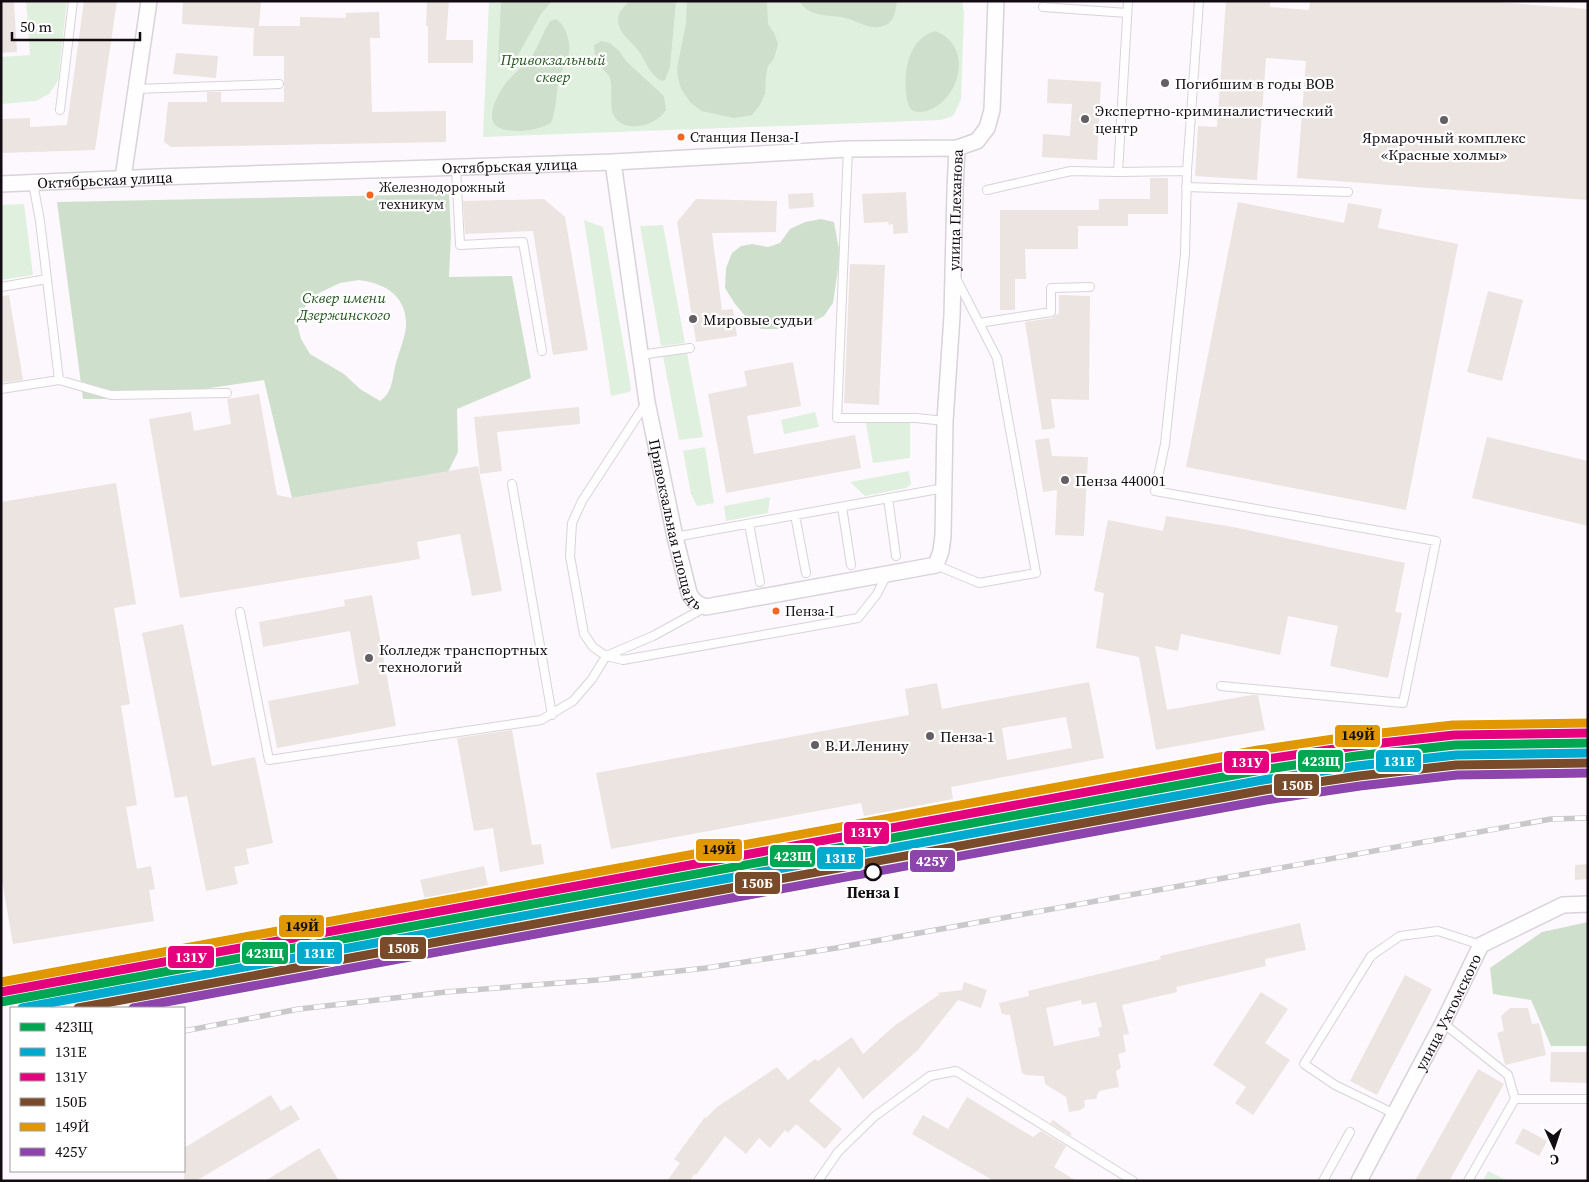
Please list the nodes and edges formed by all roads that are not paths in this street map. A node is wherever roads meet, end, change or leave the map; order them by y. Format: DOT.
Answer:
graph roads {
  1 [pos="73,1"];
  2 [pos="148,1"];
  3 [pos="996,1"];
  4 [pos="1128,1"];
  5 [pos="1199,1"];
  6 [pos="1043,7"];
  7 [pos="1127,13"];
  8 [pos="279,84"];
  9 [pos="136,89"];
  10 [pos="60,110"];
  11 [pos="958,148"];
  12 [pos="848,149"];
  13 [pos="613,162"];
  14 [pos="456,168"];
  15 [pos="1186,170"];
  16 [pos="1118,172"];
  17 [pos="123,178"];
  18 [pos="33,183"];
  19 [pos="1,184"];
  20 [pos="1186,187"];
  21 [pos="987,190"];
  22 [pos="1348,192"];
  23 [pos="953,272"];
  24 [pos="47,279"];
  25 [pos="1,287"];
  26 [pos="1090,287"];
  27 [pos="979,323"];
  28 [pos="690,348"];
  29 [pos="542,351"];
  30 [pos="640,355"];
  31 [pos="59,380"];
  32 [pos="1,389"];
  33 [pos="227,392"];
  34 [pos="647,402"];
  35 [pos="945,421"];
  36 [pos="512,484"];
  37 [pos="944,488"];
  38 [pos="888,498"];
  39 [pos="842,507"];
  40 [pos="795,515"];
  41 [pos="749,524"];
  42 [pos="675,537"];
  43 [pos="896,556"];
  44 [pos="851,565"];
  45 [pos="936,565"];
  46 [pos="806,573"];
  47 [pos="887,574"];
  48 [pos="760,582"];
  49 [pos="706,607"];
  50 [pos="240,612"];
  51 [pos="606,656"];
  52 [pos="1221,686"];
  53 [pos="552,715"];
  54 [pos="1588,904"];
  55 [pos="1482,945"];
  56 [pos="1443,1023"];
  57 [pos="1515,1099"];
  58 [pos="1588,1099"];
  59 [pos="1395,1114"];
  60 [pos="1350,1132"];
  61 [pos="818,1181"];
  62 [pos="1134,1181"];
  63 [pos="1323,1181"];
  64 [pos="1359,1181"];
  65 [pos="1468,1181"];
  1 -- 10 [label="lane"];
  2 -- 9 [label="street"];
  3 -- 11 [label="street, улица Плеханова"];
  4 -- 7 [label="lane"];
  5 -- 15 [label="lane"];
  6 -- 7 [label="lane"];
  7 -- 16 [label="lane"];
  8 -- 9 [label="lane"];
  9 -- 17 [label="street"];
  11 -- 12 [label="street, Октябрьская улица"];
  11 -- 23 [label="street, улица Плеханова"];
  12 -- 13 [label="street, Октябрьская улица"];
  12 -- 35 [label="lane"];
  13 -- 14 [label="street, Октябрьская улица"];
  13 -- 30 [label="street, Привокзальная площадь"];
  14 -- 17 [label="street, Октябрьская улица"];
  14 -- 29 [label="lane"];
  15 -- 16 [label="lane"];
  15 -- 20 [label="lane"];
  16 -- 21 [label="lane"];
  17 -- 18 [label="street, Октябрьская улица"];
  18 -- 19 [label="street, Октябрьская улица"];
  18 -- 24 [label="lane"];
  20 -- 22 [label="lane"];
  20 -- 52 [label="lane"];
  23 -- 27 [label="lane"];
  23 -- 35 [label="street, улица Плеханова"];
  24 -- 25 [label="lane"];
  24 -- 31 [label="lane"];
  26 -- 27 [label="lane"];
  27 -- 45 [label="lane"];
  28 -- 30 [label="lane"];
  30 -- 34 [label="street, Привокзальная площадь"];
  31 -- 32 [label="lane"];
  31 -- 33 [label="lane"];
  34 -- 42 [label="street, Привокзальная площадь"];
  34 -- 51 [label="lane"];
  35 -- 37 [label="street"];
  36 -- 53 [label="lane"];
  37 -- 38 [label="lane"];
  37 -- 45 [label="street"];
  38 -- 39 [label="lane"];
  38 -- 43 [label="lane"];
  39 -- 40 [label="lane"];
  39 -- 44 [label="lane"];
  40 -- 41 [label="lane"];
  40 -- 46 [label="lane"];
  41 -- 42 [label="lane"];
  41 -- 48 [label="lane"];
  42 -- 49 [label="street, Привокзальная площадь"];
  45 -- 47 [label="street, Привокзальная площадь"];
  47 -- 49 [label="street, Привокзальная площадь"];
  47 -- 51 [label="lane"];
  49 -- 51 [label="lane"];
  50 -- 53 [label="lane"];
  51 -- 53 [label="lane"];
  54 -- 55 [label="street, улица Ухтомского"];
  55 -- 56 [label="street, улица Ухтомского"];
  55 -- 59 [label="lane"];
  56 -- 57 [label="lane"];
  56 -- 59 [label="street, улица Ухтомского"];
  57 -- 58 [label="lane"];
  57 -- 65 [label="lane"];
  59 -- 64 [label="street, улица Ухтомского"];
  60 -- 63 [label="lane"];
  61 -- 62 [label="lane"];
}
